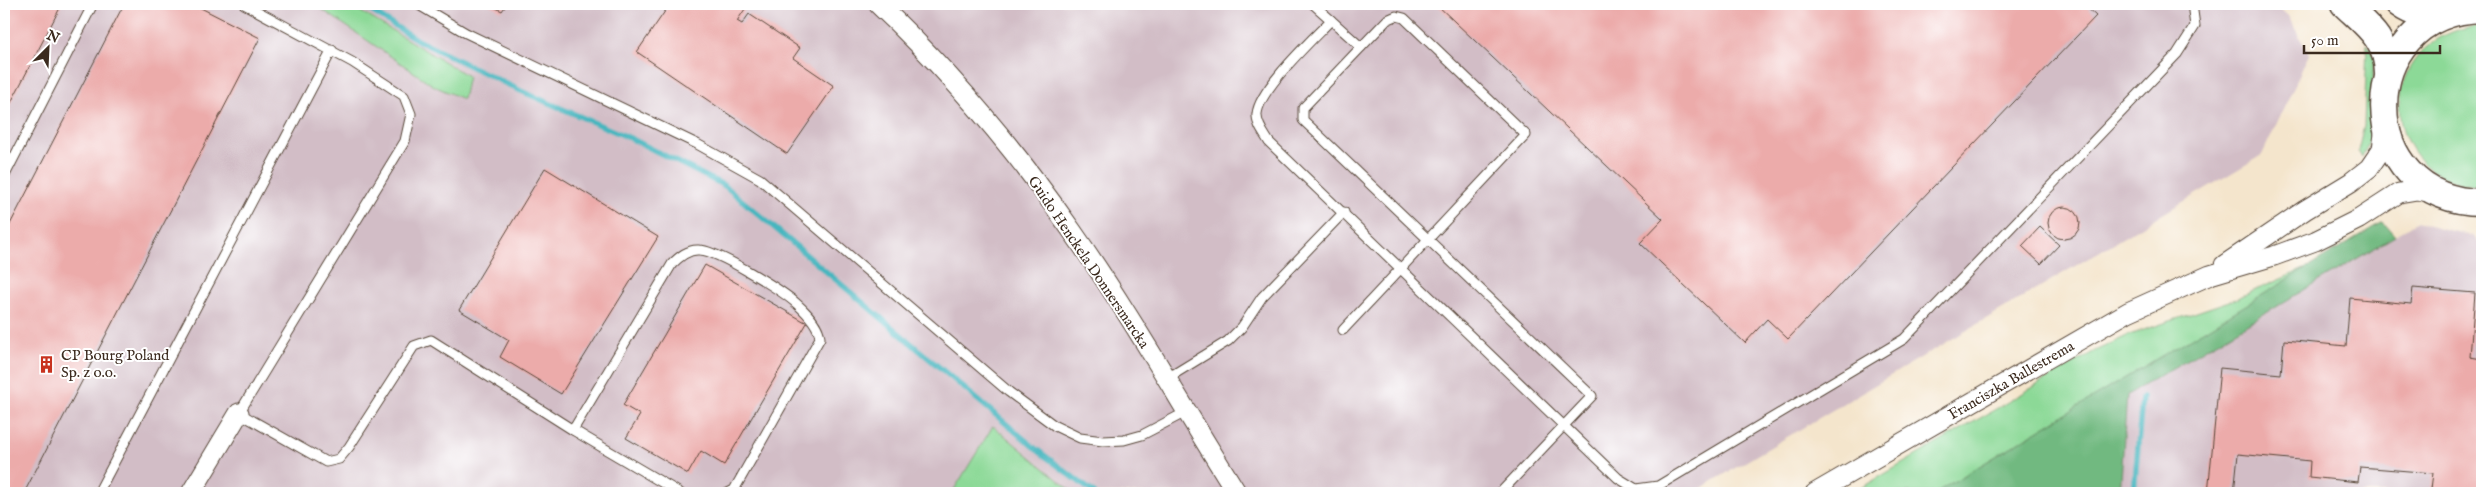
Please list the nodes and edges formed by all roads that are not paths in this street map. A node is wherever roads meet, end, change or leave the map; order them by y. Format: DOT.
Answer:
graph roads {
  1 [pos="92,4"];
  2 [pos="244,4"];
  3 [pos="417,4"];
  4 [pos="878,4"];
  5 [pos="1313,4"];
  6 [pos="2192,4"];
  7 [pos="2344,4"];
  8 [pos="2399,4"];
  9 [pos="2482,9"];
  10 [pos="2447,14"];
  11 [pos="1331,20"];
  12 [pos="1361,47"];
  13 [pos="332,50"];
  14 [pos="2388,73"];
  15 [pos="2384,124"];
  16 [pos="4,177"];
  17 [pos="2438,193"];
  18 [pos="2482,202"];
  19 [pos="1344,212"];
  20 [pos="1428,239"];
  21 [pos="1402,268"];
  22 [pos="2210,275"];
  23 [pos="1343,330"];
  24 [pos="1166,380"];
  25 [pos="1186,412"];
  26 [pos="239,413"];
  27 [pos="1565,426"];
  28 [pos="573,430"];
  29 [pos="98,493"];
  30 [pos="191,493"];
  31 [pos="680,493"];
  32 [pos="728,493"];
  33 [pos="1237,493"];
  34 [pos="1500,493"];
  35 [pos="1815,493"];
  1 -- 16 [label="lane"];
  2 -- 13 [label="lane"];
  3 -- 25 [label="lane"];
  4 -- 24 [label="street, Guido Henckela Donnersmarcka"];
  5 -- 11 [label="lane"];
  6 -- 27 [label="lane"];
  7 -- 14 [label="street"];
  8 -- 10 [label="street"];
  9 -- 10 [label="street"];
  10 -- 14 [label="street"];
  11 -- 12 [label="lane"];
  11 -- 19 [label="lane"];
  12 -- 20 [label="lane"];
  12 -- 20 [label="lane"];
  13 -- 26 [label="lane"];
  13 -- 29 [label="lane"];
  14 -- 15 [label="street"];
  15 -- 17 [label="street"];
  15 -- 22 [label="street, Franciszka Ballestrema"];
  17 -- 18 [label="street"];
  17 -- 22 [label="street, Franciszka Ballestrema"];
  19 -- 21 [label="lane"];
  19 -- 24 [label="lane"];
  20 -- 21 [label="lane"];
  20 -- 27 [label="lane"];
  21 -- 23 [label="lane"];
  21 -- 27 [label="lane"];
  22 -- 35 [label="street, Franciszka Ballestrema"];
  24 -- 25 [label="street, Guido Henckela Donnersmarcka"];
  25 -- 33 [label="street, Guido Henckela Donnersmarcka"];
  26 -- 28 [label="lane"];
  26 -- 30 [label="street"];
  27 -- 34 [label="lane"];
  28 -- 31 [label="lane"];
  28 -- 32 [label="lane"];
}
